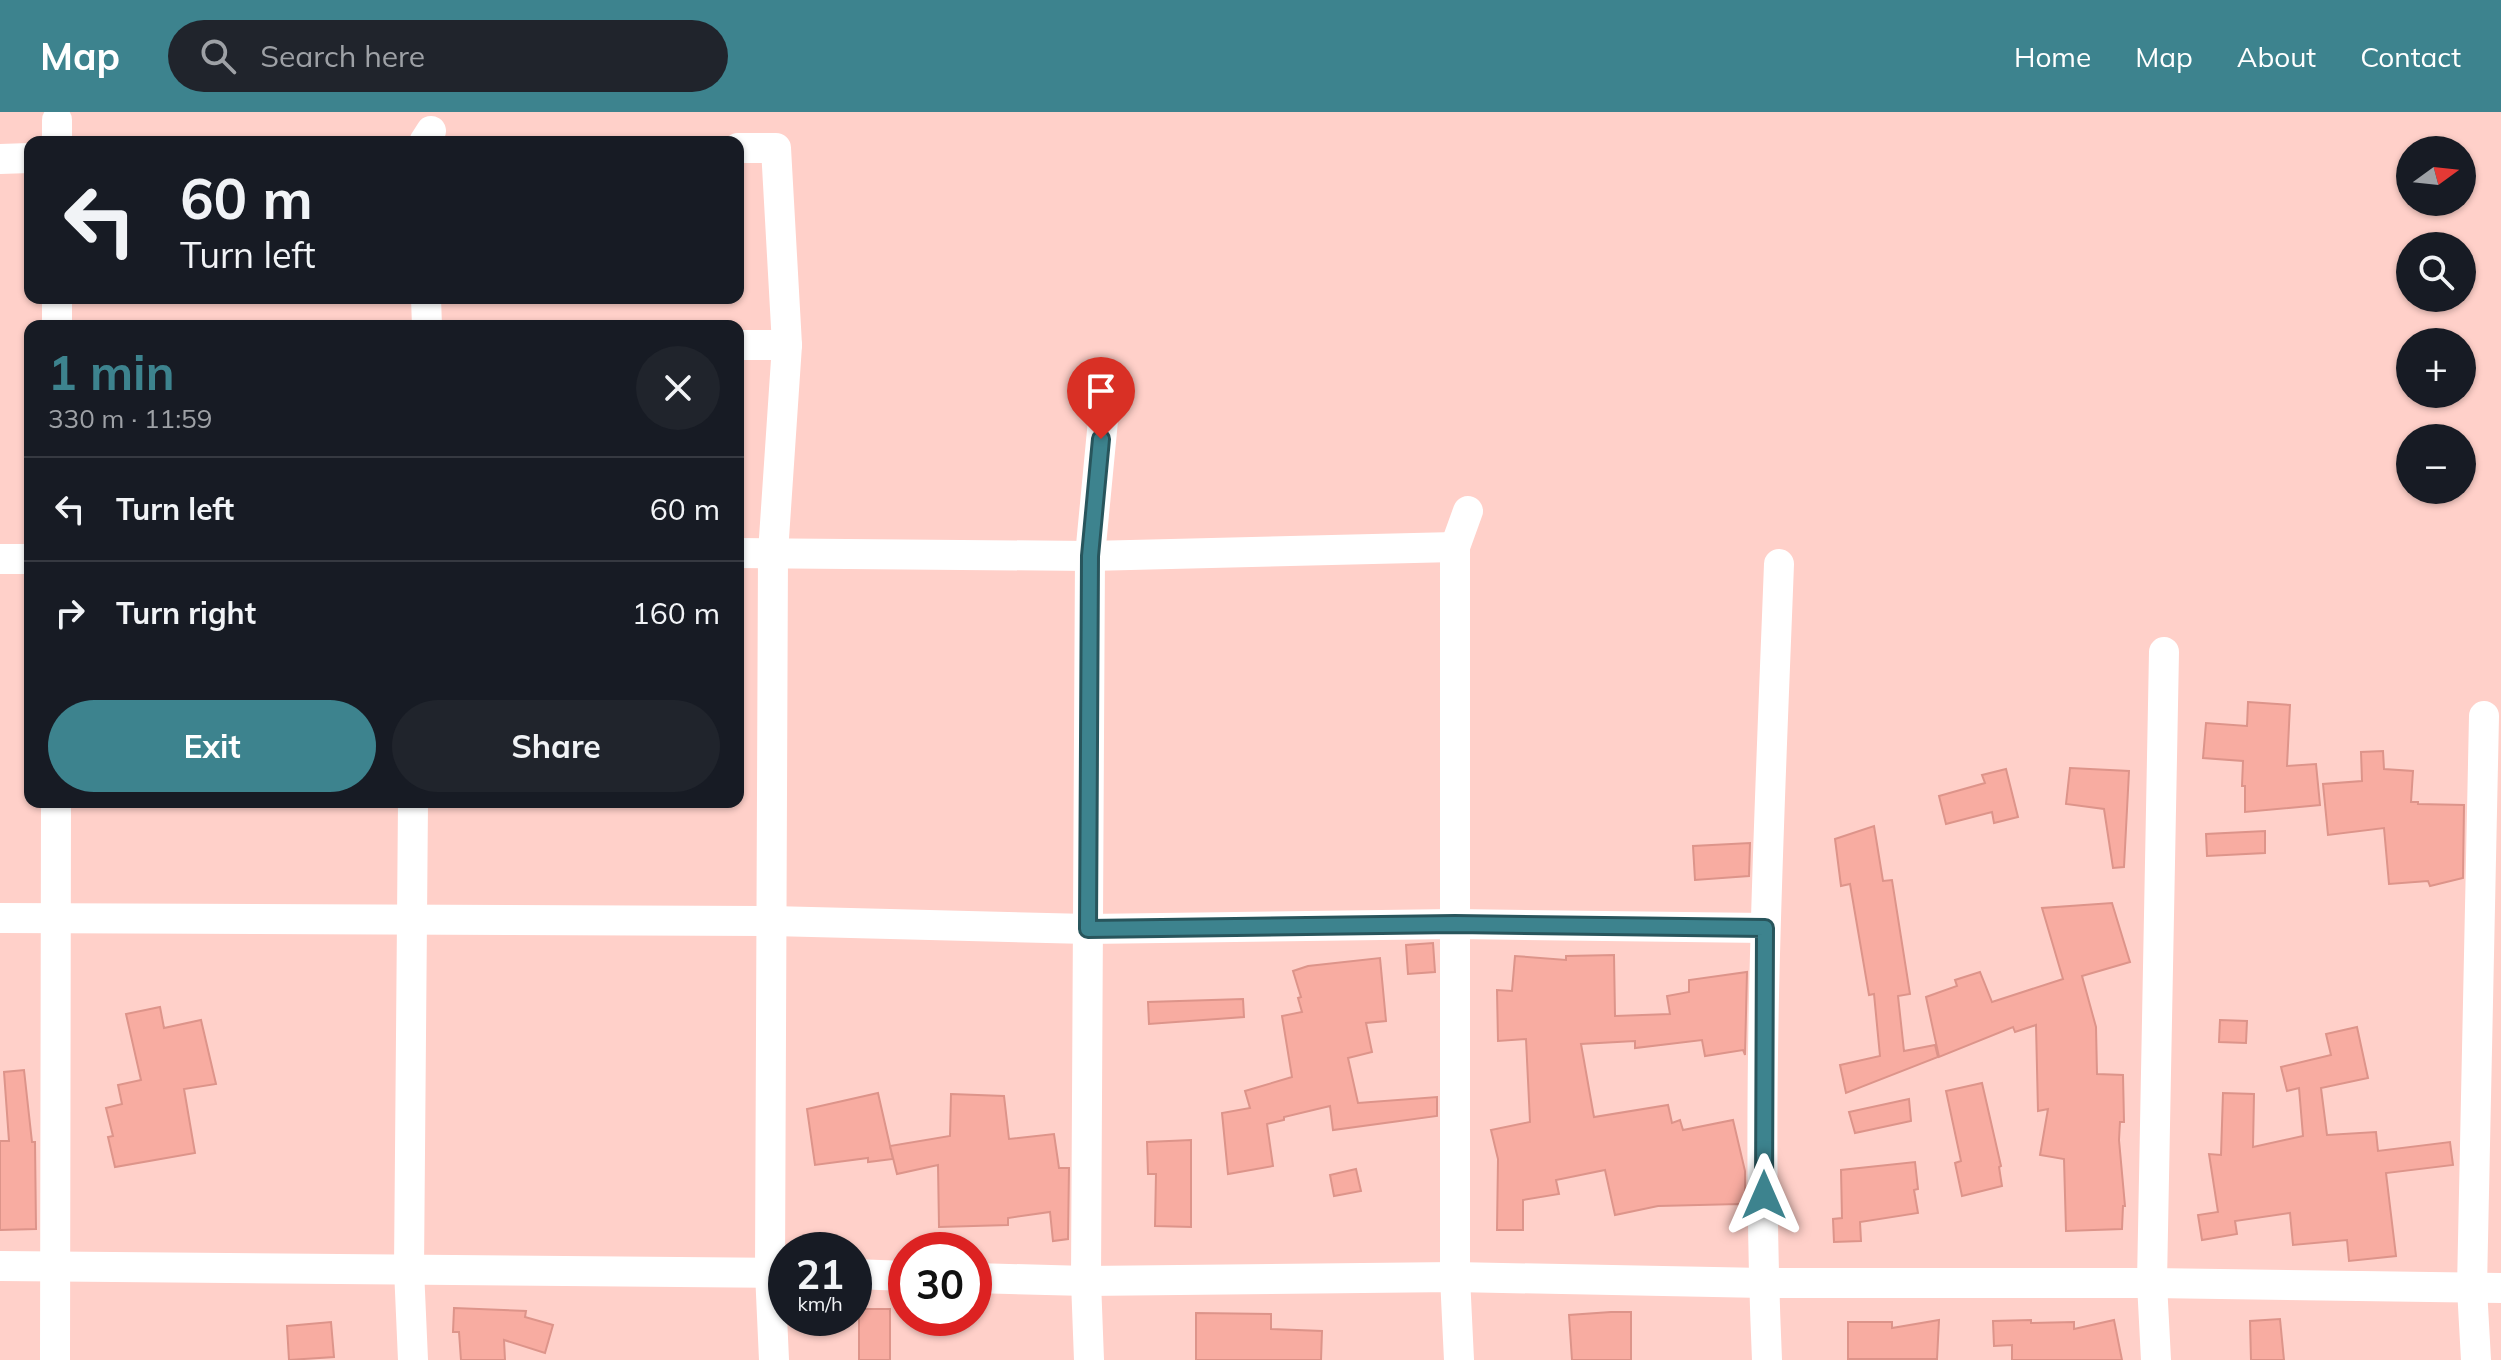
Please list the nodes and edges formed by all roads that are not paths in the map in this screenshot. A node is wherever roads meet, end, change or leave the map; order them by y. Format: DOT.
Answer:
graph roads {
  1 [pos="744,148"];
  2 [pos="24,158"];
  3 [pos="0,159"];
  4 [pos="744,345"];
  5 [pos="787,345"];
  6 [pos="1104,410"];
  7 [pos="1468,511"];
  8 [pos="1455,547"];
  9 [pos="744,553"];
  10 [pos="773,553"];
  11 [pos="1090,556"];
  12 [pos="0,559"];
  13 [pos="24,559"];
  14 [pos="1779,564"];
  15 [pos="2164,652"];
  16 [pos="2484,716"];
  17 [pos="56,808"];
  18 [pos="413,808"];
  19 [pos="0,918"];
  20 [pos="55,918"];
  21 [pos="412,920"];
  22 [pos="772,921"];
  23 [pos="1455,924"];
  24 [pos="1765,928"];
  25 [pos="1088,929"];
  26 [pos="777,1232"];
  27 [pos="0,1266"];
  28 [pos="55,1267"];
  29 [pos="409,1269"];
  30 [pos="768,1272"];
  31 [pos="1455,1277"];
  32 [pos="992,1278"];
  33 [pos="1086,1281"];
  34 [pos="1764,1283"];
  35 [pos="2152,1283"];
  36 [pos="2486,1288"];
  37 [pos="775,1336"];
  38 [pos="55,1360"];
  39 [pos="413,1360"];
  40 [pos="774,1360"];
  41 [pos="1089,1360"];
  42 [pos="1459,1360"];
  43 [pos="1767,1360"];
  44 [pos="2156,1360"];
  45 [pos="2476,1360"];
  1 -- 5 [label="street"];
  2 -- 3 [label="street"];
  4 -- 5 [label="street"];
  5 -- 10 [label="street"];
  6 -- 11 [label="street"];
  7 -- 8 [label="street"];
  8 -- 11 [label="street"];
  8 -- 23 [label="street"];
  9 -- 10 [label="street"];
  10 -- 11 [label="street"];
  10 -- 22 [label="street"];
  11 -- 25 [label="street"];
  12 -- 13 [label="street"];
  14 -- 24 [label="street"];
  15 -- 35 [label="street"];
  16 -- 36 [label="street"];
  17 -- 20 [label="street"];
  18 -- 21 [label="street"];
  19 -- 20 [label="street"];
  20 -- 21 [label="street"];
  20 -- 28 [label="street"];
  21 -- 22 [label="street"];
  21 -- 29 [label="street"];
  22 -- 25 [label="street"];
  22 -- 26 [label="street"];
  23 -- 24 [label="street"];
  23 -- 25 [label="street"];
  23 -- 31 [label="street"];
  24 -- 34 [label="street"];
  25 -- 33 [label="street"];
  27 -- 28 [label="street"];
  28 -- 29 [label="street"];
  28 -- 38 [label="street"];
  29 -- 30 [label="street"];
  29 -- 39 [label="street"];
  31 -- 33 [label="street"];
  31 -- 34 [label="street"];
  31 -- 42 [label="street"];
  32 -- 33 [label="street"];
  33 -- 41 [label="street"];
  34 -- 35 [label="street"];
  34 -- 43 [label="street"];
  35 -- 36 [label="street"];
  35 -- 44 [label="street"];
  36 -- 45 [label="street"];
  37 -- 40 [label="street"];
}
